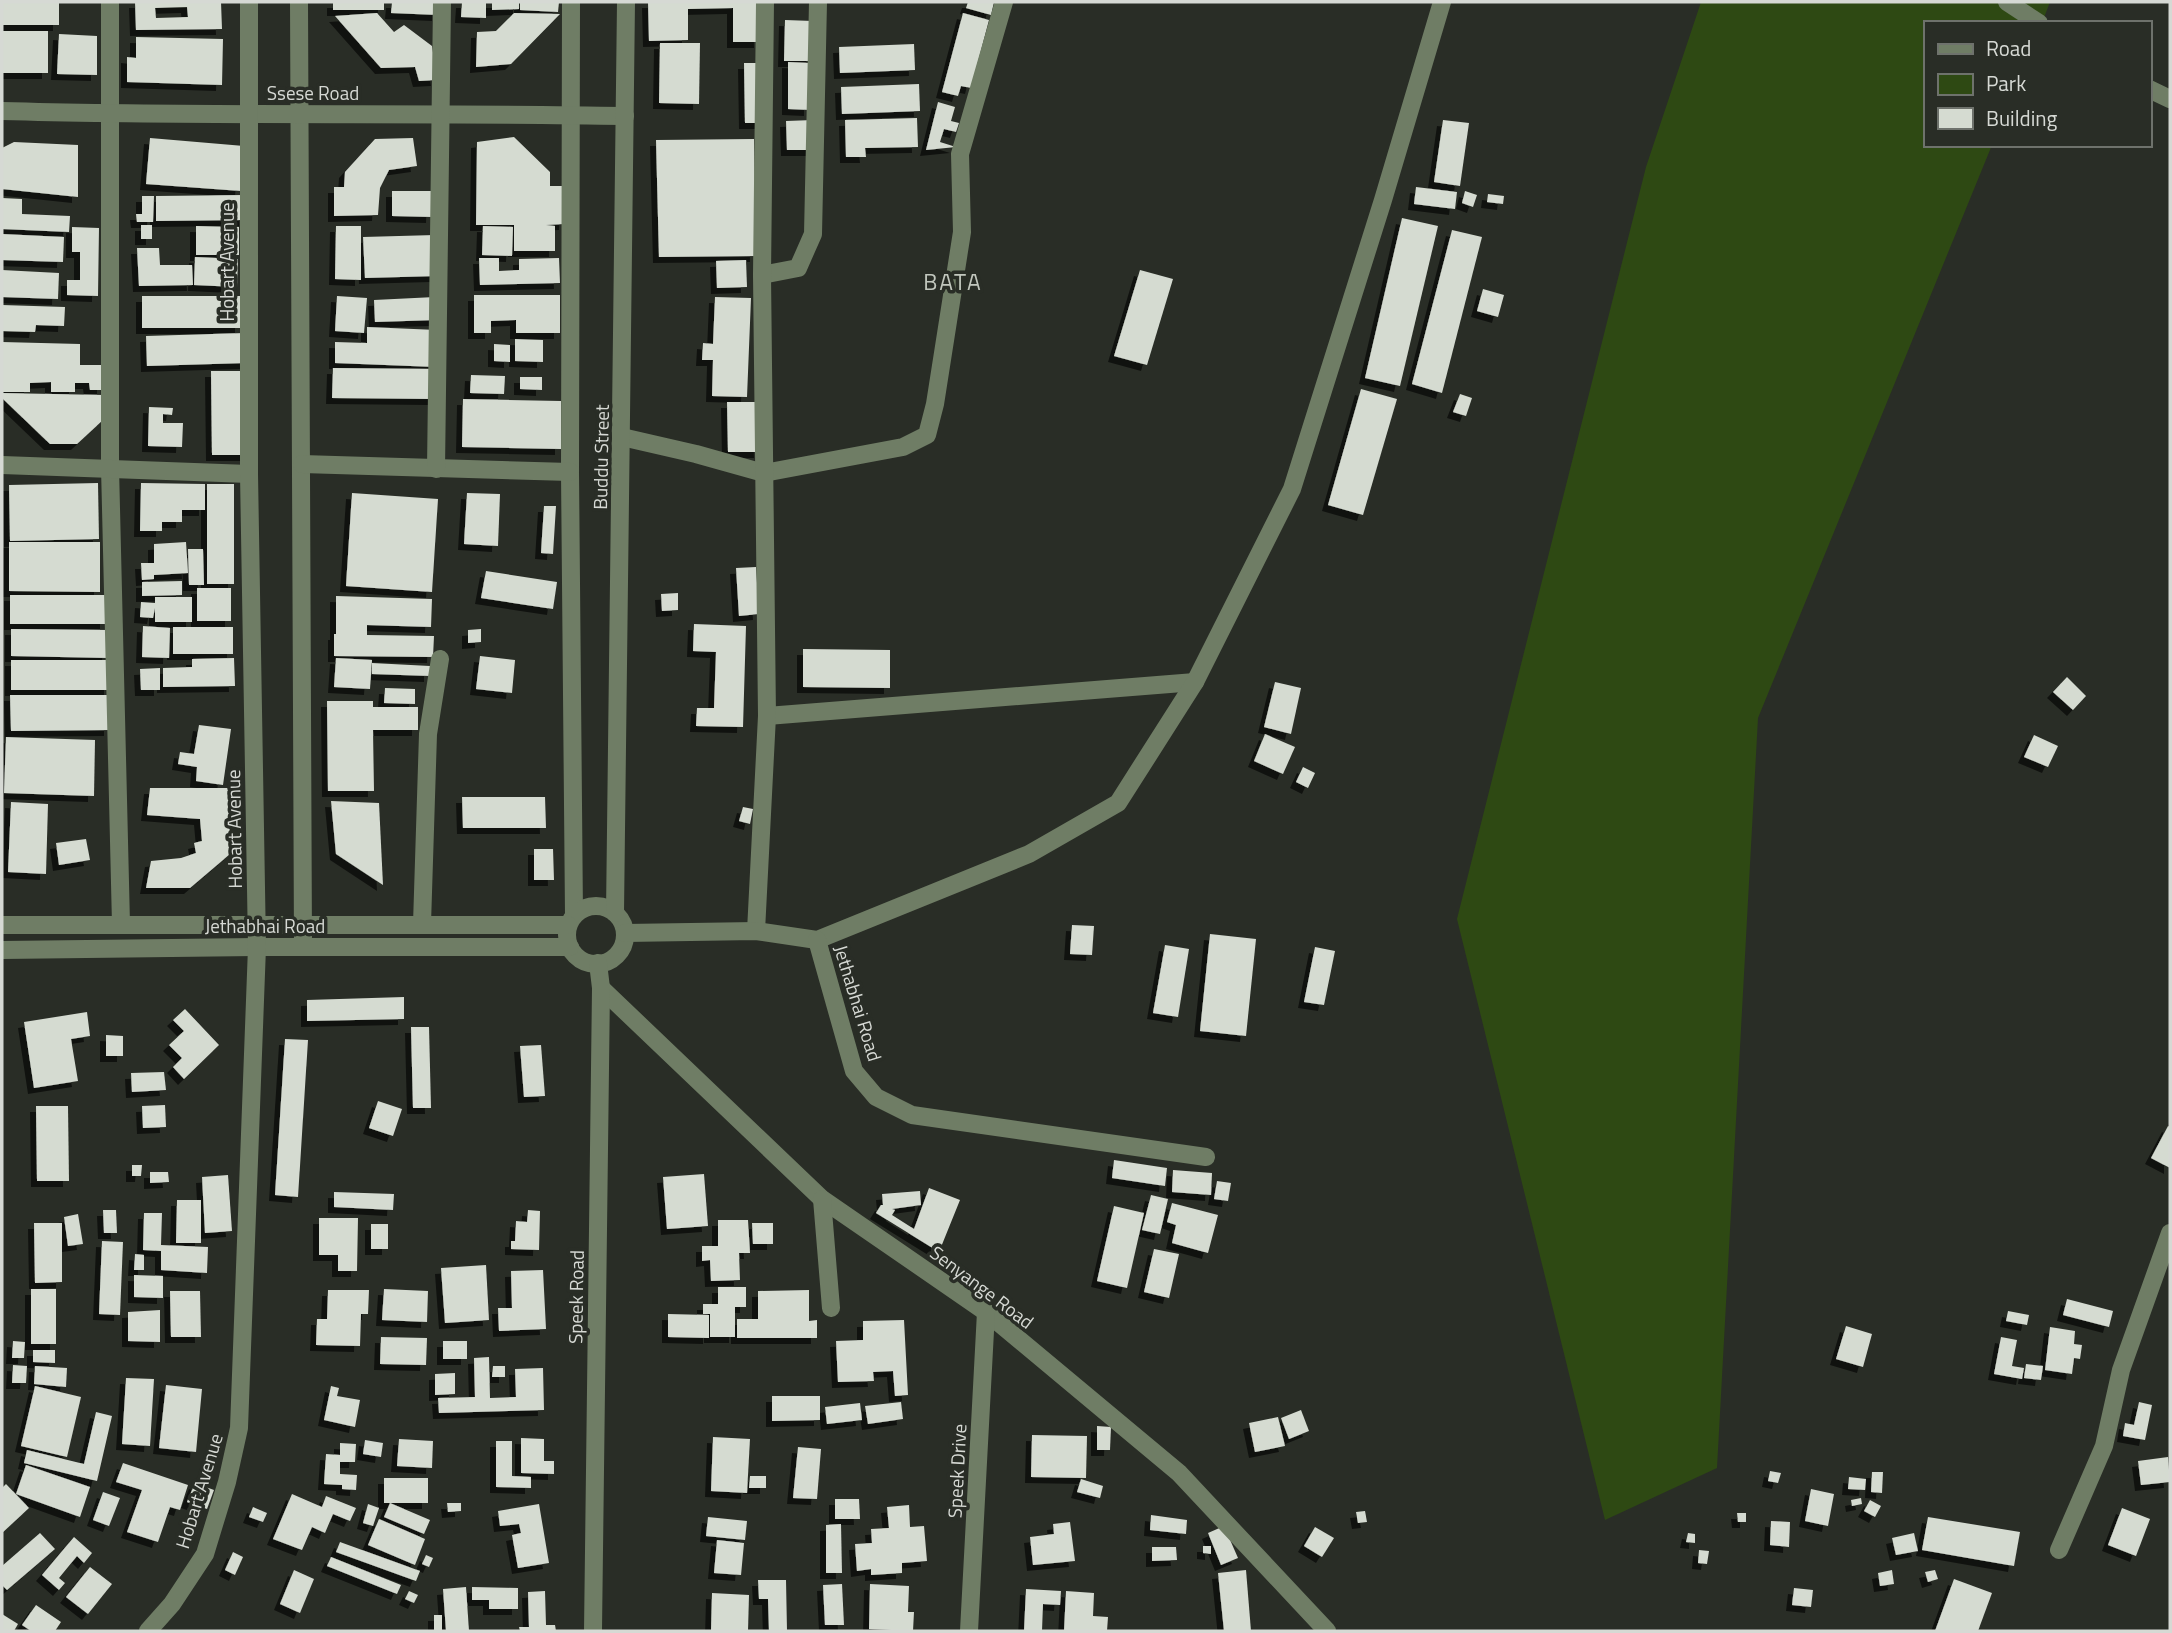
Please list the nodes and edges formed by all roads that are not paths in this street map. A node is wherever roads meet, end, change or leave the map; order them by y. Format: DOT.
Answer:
graph roads {
  1 [pos="110,2"];
  2 [pos="250,2"];
  3 [pos="299,2"];
  4 [pos="442,2"];
  5 [pos="571,2"];
  6 [pos="626,2"];
  7 [pos="765,2"];
  8 [pos="818,2"];
  9 [pos="1004,2"];
  10 [pos="1442,2"];
  11 [pos="2007,2"];
  12 [pos="2036,21"];
  13 [pos="2151,90"];
  14 [pos="2170,99"];
  15 [pos="2,111"];
  16 [pos="300,113"];
  17 [pos="109,114"];
  18 [pos="248,114"];
  19 [pos="442,114"];
  20 [pos="570,115"];
  21 [pos="625,116"];
  22 [pos="762,275"];
  23 [pos="622,437"];
  24 [pos="302,464"];
  25 [pos="2,465"];
  26 [pos="110,467"];
  27 [pos="436,469"];
  28 [pos="570,472"];
  29 [pos="764,473"];
  30 [pos="249,474"];
  31 [pos="440,659"];
  32 [pos="1195,682"];
  33 [pos="767,716"];
  34 [pos="615,913"];
  35 [pos="571,920"];
  36 [pos="121,923"];
  37 [pos="302,924"];
  38 [pos="422,924"];
  39 [pos="2,925"];
  40 [pos="257,925"];
  41 [pos="755,931"];
  42 [pos="625,933"];
  43 [pos="817,940"];
  44 [pos="257,947"];
  45 [pos="303,947"];
  46 [pos="570,947"];
  47 [pos="2,950"];
  48 [pos="598,963"];
  49 [pos="601,988"];
  50 [pos="1206,1157"];
  51 [pos="822,1199"];
  52 [pos="2170,1233"];
  53 [pos="831,1308"];
  54 [pos="986,1312"];
  55 [pos="2059,1550"];
  56 [pos="148,1631"];
  57 [pos="593,1631"];
  58 [pos="969,1631"];
  59 [pos="1327,1631"];
  1 -- 17 [label="street"];
  2 -- 18 [label="street, Hobart Avenue"];
  3 -- 16 [label="street"];
  4 -- 19 [label="street"];
  5 -- 20 [label="street"];
  6 -- 21 [label="street, Buddu Street"];
  7 -- 22 [label="street"];
  8 -- 22 [label="street"];
  9 -- 29 [label="street"];
  10 -- 32 [label="street"];
  11 -- 12 [label="street"];
  13 -- 14 [label="street"];
  15 -- 17 [label="street, Ssese Road"];
  16 -- 18 [label="street, Ssese Road"];
  16 -- 19 [label="street, Ssese Road"];
  16 -- 24 [label="street"];
  17 -- 18 [label="street, Ssese Road"];
  17 -- 26 [label="street"];
  18 -- 30 [label="street, Hobart Avenue"];
  19 -- 20 [label="street, Ssese Road"];
  19 -- 27 [label="street"];
  20 -- 21 [label="street, Ssese Road"];
  20 -- 28 [label="street"];
  21 -- 23 [label="street, Buddu Street"];
  22 -- 29 [label="street"];
  23 -- 29 [label="street"];
  23 -- 34 [label="street, Buddu Street"];
  24 -- 27 [label="street"];
  24 -- 37 [label="street"];
  25 -- 26 [label="street"];
  26 -- 30 [label="street"];
  26 -- 36 [label="street"];
  27 -- 28 [label="street"];
  28 -- 35 [label="street"];
  29 -- 33 [label="street"];
  30 -- 40 [label="street, Hobart Avenue"];
  31 -- 38 [label="street"];
  32 -- 33 [label="street"];
  32 -- 43 [label="street"];
  33 -- 41 [label="street"];
  34 -- 35 [label="street"];
  34 -- 42 [label="street"];
  35 -- 38 [label="street, Jethabhai Road"];
  35 -- 46 [label="street"];
  36 -- 39 [label="street, Jethabhai Road"];
  36 -- 40 [label="street, Jethabhai Road"];
  37 -- 38 [label="street, Jethabhai Road"];
  37 -- 40 [label="street, Jethabhai Road"];
  37 -- 45 [label="street"];
  40 -- 44 [label="street, Hobart Avenue"];
  41 -- 42 [label="street, Jethabhai Road"];
  41 -- 43 [label="street, Jethabhai Road"];
  42 -- 48 [label="street"];
  43 -- 50 [label="street, Jethabhai Road"];
  44 -- 45 [label="street, Jethabhai Road"];
  44 -- 47 [label="street, Jethabhai Road"];
  44 -- 56 [label="street, Hobart Avenue"];
  45 -- 46 [label="street, Jethabhai Road"];
  46 -- 48 [label="street"];
  48 -- 49 [label="street, Speek Road"];
  49 -- 51 [label="street, Senyange Road"];
  49 -- 57 [label="street, Speek Road"];
  51 -- 53 [label="street"];
  51 -- 54 [label="street, Senyange Road"];
  52 -- 55 [label="street"];
  54 -- 58 [label="street, Speek Drive"];
  54 -- 59 [label="street, Senyange Road"];
}
